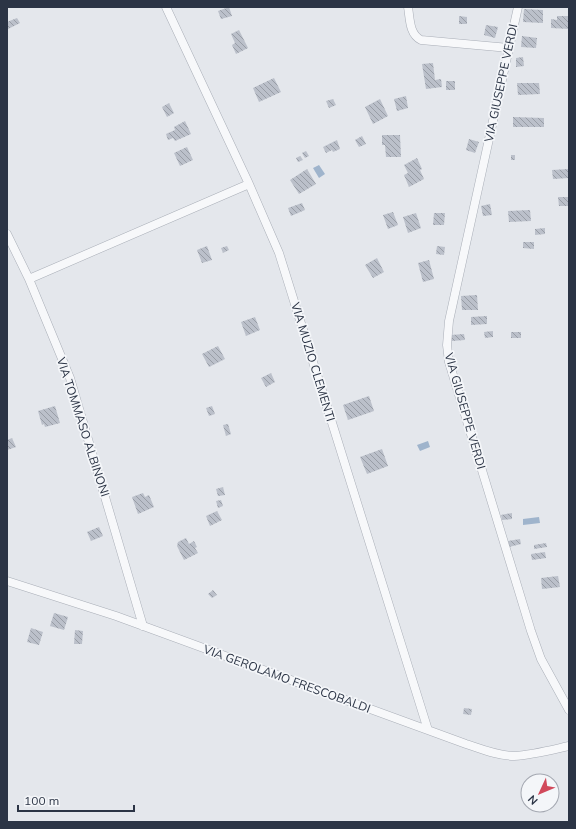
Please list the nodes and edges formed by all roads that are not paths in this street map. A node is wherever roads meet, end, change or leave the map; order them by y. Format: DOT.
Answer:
graph roads {
  1 [pos="166,7"];
  2 [pos="408,7"];
  3 [pos="518,7"];
  4 [pos="508,48"];
  5 [pos="249,184"];
  6 [pos="7,234"];
  7 [pos="29,279"];
  8 [pos="7,581"];
  9 [pos="143,626"];
  10 [pos="569,710"];
  11 [pos="428,730"];
  12 [pos="569,746"];
  1 -- 5 [label="street, VIA MUZIO CLEMENTI"];
  2 -- 4 [label="street"];
  3 -- 4 [label="street, VIA GIUSEPPE VERDI"];
  4 -- 10 [label="street, VIA GIUSEPPE VERDI"];
  5 -- 7 [label="street"];
  5 -- 11 [label="street, VIA MUZIO CLEMENTI"];
  6 -- 7 [label="street, VIA TOMMASO ALBINONI"];
  7 -- 9 [label="street, VIA TOMMASO ALBINONI"];
  8 -- 9 [label="street, VIA GEROLAMO FRESCOBALDI"];
  9 -- 11 [label="street, VIA GEROLAMO FRESCOBALDI"];
  11 -- 12 [label="street, VIA GEROLAMO FRESCOBALDI"];
}
